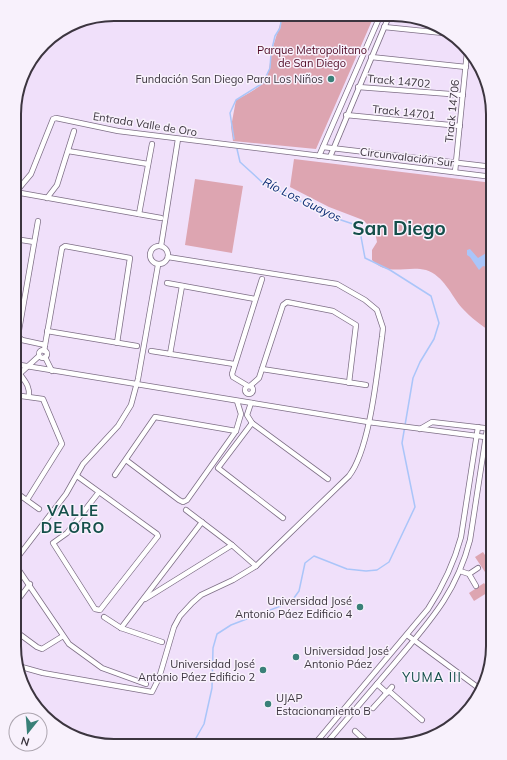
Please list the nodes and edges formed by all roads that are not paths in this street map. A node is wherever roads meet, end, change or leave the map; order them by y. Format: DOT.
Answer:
graph roads {
  1 [pos="378,21"];
  2 [pos="387,21"];
  3 [pos="384,27"];
  4 [pos="439,33"];
  5 [pos="371,57"];
  6 [pos="467,57"];
  7 [pos="466,67"];
  8 [pos="358,87"];
  9 [pos="463,96"];
  10 [pos="346,115"];
  11 [pos="460,126"];
  12 [pos="74,131"];
  13 [pos="178,139"];
  14 [pos="152,144"];
  15 [pos="323,148"];
  16 [pos="333,149"];
  17 [pos="68,151"];
  18 [pos="319,156"];
  19 [pos="330,157"];
  20 [pos="456,163"];
  21 [pos="148,164"];
  22 [pos="486,166"];
  23 [pos="455,172"];
  24 [pos="486,176"];
  25 [pos="21,185"];
  26 [pos="21,193"];
  27 [pos="47,198"];
  28 [pos="139,214"];
  29 [pos="161,218"];
  30 [pos="38,222"];
  31 [pos="21,240"];
  32 [pos="34,242"];
  33 [pos="161,246"];
  34 [pos="168,257"];
  35 [pos="158,265"];
  36 [pos="262,279"];
  37 [pos="167,283"];
  38 [pos="182,286"];
  39 [pos="256,299"];
  40 [pos="21,308"];
  41 [pos="47,331"];
  42 [pos="21,339"];
  43 [pos="117,343"];
  44 [pos="45,345"];
  45 [pos="136,346"];
  46 [pos="151,350"];
  47 [pos="44,351"];
  48 [pos="170,354"];
  49 [pos="39,356"];
  50 [pos="46,357"];
  51 [pos="234,364"];
  52 [pos="21,365"];
  53 [pos="27,366"];
  54 [pos="262,369"];
  55 [pos="52,371"];
  56 [pos="21,372"];
  57 [pos="21,374"];
  58 [pos="349,383"];
  59 [pos="137,385"];
  60 [pos="366,385"];
  61 [pos="249,386"];
  62 [pos="21,395"];
  63 [pos="29,396"];
  64 [pos="237,401"];
  65 [pos="249,403"];
  66 [pos="241,414"];
  67 [pos="247,414"];
  68 [pos="368,422"];
  69 [pos="252,423"];
  70 [pos="478,428"];
  71 [pos="420,429"];
  72 [pos="486,429"];
  73 [pos="236,431"];
  74 [pos="477,436"];
  75 [pos="486,437"];
  76 [pos="126,460"];
  77 [pos="115,475"];
  78 [pos="77,476"];
  79 [pos="328,479"];
  80 [pos="99,492"];
  81 [pos="21,496"];
  82 [pos="27,500"];
  83 [pos="39,509"];
  84 [pos="186,510"];
  85 [pos="283,518"];
  86 [pos="202,522"];
  87 [pos="232,545"];
  88 [pos="21,553"];
  89 [pos="256,566"];
  90 [pos="478,568"];
  91 [pos="460,571"];
  92 [pos="21,572"];
  93 [pos="468,574"];
  94 [pos="30,584"];
  95 [pos="476,586"];
  96 [pos="21,595"];
  97 [pos="142,601"];
  98 [pos="104,617"];
  99 [pos="122,628"];
  100 [pos="21,635"];
  101 [pos="407,635"];
  102 [pos="63,636"];
  103 [pos="414,640"];
  104 [pos="162,642"];
  105 [pos="24,668"];
  106 [pos="146,684"];
  107 [pos="377,684"];
  108 [pos="476,686"];
  109 [pos="389,690"];
  110 [pos="346,707"];
  111 [pos="373,708"];
  112 [pos="353,712"];
  113 [pos="422,720"];
  114 [pos="355,731"];
  115 [pos="320,739"];
  116 [pos="330,739"];
  117 [pos="363,739"];
  1 -- 15 [label="street"];
  2 -- 3 [label="street"];
  3 -- 4 [label="street"];
  3 -- 5 [label="street"];
  5 -- 7 [label="street"];
  5 -- 8 [label="street"];
  6 -- 7 [label="street, Track 14706"];
  7 -- 9 [label="street, Track 14706"];
  8 -- 9 [label="street, Track 14702"];
  8 -- 10 [label="street"];
  9 -- 11 [label="street, Track 14706"];
  10 -- 11 [label="street, Track 14701"];
  10 -- 16 [label="street"];
  11 -- 20 [label="street, Track 14706"];
  12 -- 17 [label="street"];
  13 -- 18 [label="street, Entrada Valle de Oro"];
  13 -- 25 [label="street, Entrada Valle de Oro"];
  13 -- 33 [label="street"];
  14 -- 21 [label="street"];
  15 -- 16 [label="street, Circunvalación Sur"];
  15 -- 18 [label="street"];
  16 -- 19 [label="street"];
  16 -- 20 [label="street, Circunvalación Sur"];
  17 -- 21 [label="street"];
  17 -- 27 [label="street"];
  18 -- 19 [label="street, Circunvalación Sur"];
  19 -- 23 [label="street, Circunvalación Sur"];
  20 -- 22 [label="street, Circunvalación Sur"];
  20 -- 23 [label="street, Track 14706"];
  21 -- 28 [label="street"];
  23 -- 24 [label="street, Circunvalación Sur"];
  26 -- 27 [label="street"];
  27 -- 28 [label="street"];
  28 -- 29 [label="street"];
  30 -- 32 [label="street"];
  31 -- 32 [label="street"];
  32 -- 40 [label="street"];
  33 -- 34 [label="street"];
  33 -- 35 [label="street"];
  34 -- 35 [label="street"];
  34 -- 68 [label="street"];
  35 -- 59 [label="street"];
  36 -- 39 [label="street"];
  37 -- 38 [label="street"];
  38 -- 39 [label="street"];
  38 -- 48 [label="street"];
  39 -- 51 [label="street"];
  41 -- 43 [label="street"];
  41 -- 43 [label="street"];
  41 -- 44 [label="street"];
  42 -- 44 [label="street"];
  43 -- 45 [label="street"];
  44 -- 47 [label="street"];
  46 -- 48 [label="street"];
  47 -- 49 [label="street"];
  47 -- 50 [label="street"];
  48 -- 51 [label="street"];
  49 -- 50 [label="street"];
  49 -- 53 [label="street"];
  50 -- 55 [label="street"];
  51 -- 61 [label="street"];
  52 -- 53 [label="street"];
  53 -- 55 [label="street"];
  53 -- 56 [label="street"];
  54 -- 58 [label="street"];
  54 -- 58 [label="street"];
  54 -- 61 [label="street"];
  55 -- 59 [label="street"];
  57 -- 63 [label="street"];
  58 -- 60 [label="street"];
  59 -- 64 [label="street"];
  59 -- 78 [label="street"];
  61 -- 65 [label="street"];
  62 -- 63 [label="street"];
  63 -- 82 [label="street"];
  64 -- 65 [label="street"];
  64 -- 66 [label="street"];
  65 -- 67 [label="street"];
  65 -- 68 [label="street"];
  66 -- 67 [label="street"];
  66 -- 73 [label="street"];
  67 -- 69 [label="street"];
  68 -- 71 [label="street"];
  68 -- 89 [label="street"];
  69 -- 79 [label="street"];
  69 -- 85 [label="street"];
  70 -- 71 [label="street"];
  70 -- 72 [label="street"];
  70 -- 74 [label="street"];
  71 -- 74 [label="street"];
  73 -- 76 [label="street"];
  73 -- 76 [label="street"];
  74 -- 75 [label="street"];
  74 -- 101 [label="street"];
  75 -- 91 [label="street"];
  76 -- 77 [label="street"];
  78 -- 80 [label="street"];
  78 -- 88 [label="street"];
  80 -- 80 [label="street"];
  81 -- 82 [label="street"];
  82 -- 83 [label="street"];
  84 -- 86 [label="street"];
  86 -- 87 [label="street"];
  86 -- 97 [label="street"];
  87 -- 89 [label="street"];
  87 -- 97 [label="street"];
  89 -- 105 [label="street"];
  90 -- 93 [label="street"];
  91 -- 93 [label="street"];
  91 -- 103 [label="street"];
  92 -- 94 [label="street"];
  93 -- 95 [label="street"];
  94 -- 96 [label="street"];
  94 -- 102 [label="street"];
  97 -- 99 [label="street"];
  98 -- 99 [label="street"];
  99 -- 104 [label="street"];
  100 -- 102 [label="street"];
  101 -- 103 [label="street"];
  101 -- 110 [label="street"];
  102 -- 106 [label="street"];
  103 -- 107 [label="street"];
  103 -- 108 [label="street"];
  107 -- 109 [label="street"];
  107 -- 112 [label="street"];
  109 -- 111 [label="street"];
  109 -- 113 [label="street"];
  110 -- 112 [label="street"];
  110 -- 115 [label="street"];
  112 -- 116 [label="street"];
  114 -- 117 [label="street"];
}
